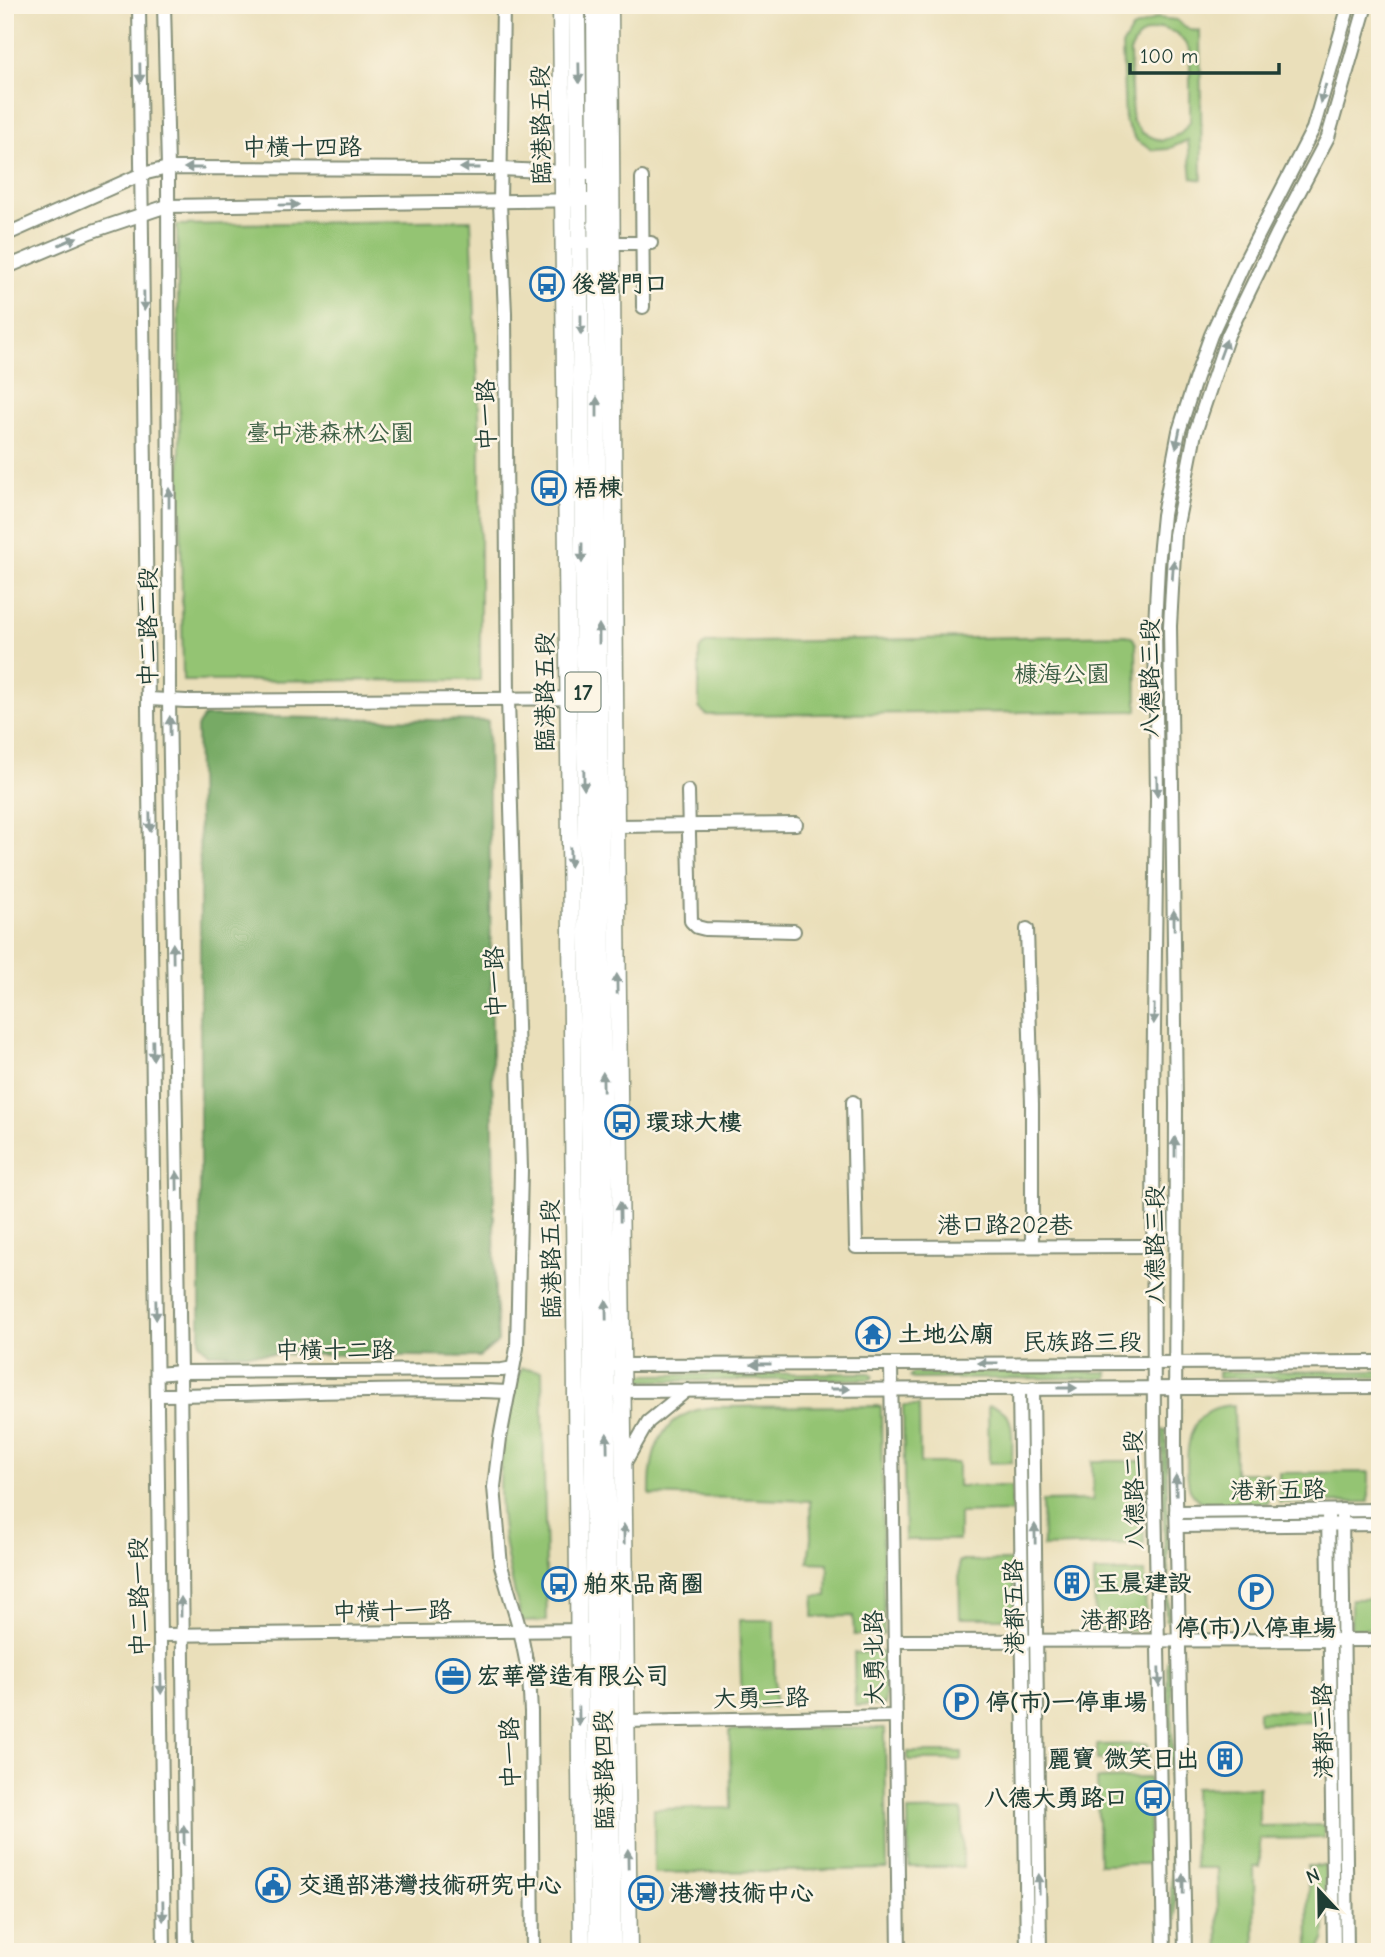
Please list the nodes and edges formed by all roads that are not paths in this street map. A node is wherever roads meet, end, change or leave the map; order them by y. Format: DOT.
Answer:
graph roads {
  1 [pos="139,5"];
  2 [pos="164,5"];
  3 [pos="503,5"];
  4 [pos="561,5"];
  5 [pos="577,5"];
  6 [pos="595,5"];
  7 [pos="610,5"];
  8 [pos="1349,5"];
  9 [pos="1366,5"];
  10 [pos="1313,129"];
  11 [pos="1328,137"];
  12 [pos="168,168"];
  13 [pos="501,169"];
  14 [pos="142,174"];
  15 [pos="588,174"];
  16 [pos="642,178"];
  17 [pos="589,200"];
  18 [pos="499,203"];
  19 [pos="167,206"];
  20 [pos="143,212"];
  21 [pos="5,235"];
  22 [pos="589,243"];
  23 [pos="647,243"];
  24 [pos="5,268"];
  25 [pos="643,307"];
  26 [pos="1155,626"];
  27 [pos="1170,626"];
  28 [pos="508,698"];
  29 [pos="591,698"];
  30 [pos="149,699"];
  31 [pos="169,700"];
  32 [pos="688,791"];
  33 [pos="796,824"];
  34 [pos="689,825"];
  35 [pos="616,826"];
  36 [pos="1027,929"];
  37 [pos="794,932"];
  38 [pos="853,1102"];
  39 [pos="155,1241"];
  40 [pos="1032,1246"];
  41 [pos="1155,1246"];
  42 [pos="178,1249"];
  43 [pos="1380,1362"];
  44 [pos="1155,1363"];
  45 [pos="1176,1363"];
  46 [pos="891,1364"];
  47 [pos="513,1368"];
  48 [pos="180,1372"];
  49 [pos="157,1374"];
  50 [pos="599,1378"];
  51 [pos="1380,1387"];
  52 [pos="1026,1388"];
  53 [pos="1154,1388"];
  54 [pos="1175,1388"];
  55 [pos="891,1389"];
  56 [pos="687,1390"];
  57 [pos="509,1392"];
  58 [pos="157,1395"];
  59 [pos="180,1395"];
  60 [pos="623,1464"];
  61 [pos="1380,1510"];
  62 [pos="1335,1517"];
  63 [pos="1177,1519"];
  64 [pos="1380,1524"];
  65 [pos="520,1630"];
  66 [pos="602,1630"];
  67 [pos="160,1635"];
  68 [pos="181,1635"];
  69 [pos="1380,1640"];
  70 [pos="895,1641"];
  71 [pos="1029,1641"];
  72 [pos="1158,1641"];
  73 [pos="1179,1641"];
  74 [pos="1337,1641"];
  75 [pos="896,1716"];
  76 [pos="626,1721"];
  77 [pos="164,1952"];
  78 [pos="186,1952"];
  79 [pos="533,1952"];
  80 [pos="582,1952"];
  81 [pos="598,1952"];
  82 [pos="613,1952"];
  83 [pos="629,1952"];
  84 [pos="899,1952"];
  85 [pos="1027,1952"];
  86 [pos="1040,1952"];
  87 [pos="1164,1952"];
  88 [pos="1185,1952"];
  89 [pos="1334,1952"];
  90 [pos="1348,1952"];
  1 -- 14 [label="street, 中二路二段, one-way"];
  2 -- 12 [label="street, 中二路二段"];
  3 -- 13 [label="street, 中一路"];
  4 -- 15 [label="main road, 臨港路五段 / 17"];
  5 -- 15 [label="main road, 臨港路五段 / 17, one-way"];
  6 -- 15 [label="main road, 臨港路五段 / 17"];
  7 -- 15 [label="main road, 臨港路五段 / 17"];
  8 -- 10 [label="street, 八德路三段, one-way"];
  9 -- 11 [label="street, 八德路三段"];
  10 -- 11 [label="street"];
  10 -- 26 [label="street, 八德路三段, one-way"];
  27 -- 11 [label="street, 八德路三段, one-way"];
  13 -- 12 [label="street, 中橫十四路, one-way"];
  12 -- 14 [label="street, 中橫十四路"];
  12 -- 19 [label="street, 中二路二段"];
  13 -- 15 [label="street, 中橫十四路"];
  13 -- 18 [label="street, 中一路"];
  14 -- 20 [label="street, 中二路二段"];
  14 -- 21 [label="street, 中橫十四路"];
  15 -- 17 [label="main road, 臨港路五段 / 17"];
  15 -- 17 [label="main road, 臨港路五段 / 17"];
  16 -- 23 [label="street"];
  17 -- 18 [label="street"];
  17 -- 22 [label="main road, 臨港路五段 / 17"];
  17 -- 22 [label="main road, 臨港路五段 / 17"];
  19 -- 18 [label="street, one-way"];
  18 -- 28 [label="street, 中一路"];
  19 -- 20 [label="street"];
  31 -- 19 [label="street, 中二路二段, one-way"];
  24 -- 20 [label="street, one-way"];
  20 -- 30 [label="street, 中二路二段, one-way"];
  22 -- 23 [label="street"];
  22 -- 29 [label="main road, 臨港路五段 / 17"];
  22 -- 29 [label="main road, 臨港路五段 / 17, one-way"];
  23 -- 25 [label="street"];
  26 -- 27 [label="street"];
  26 -- 41 [label="street, 八德路三段, one-way"];
  45 -- 27 [label="street, 八德路三段, one-way"];
  28 -- 29 [label="street"];
  28 -- 31 [label="street"];
  28 -- 47 [label="street, 中一路"];
  29 -- 35 [label="main road, 臨港路五段 / 17"];
  29 -- 50 [label="main road, 臨港路五段 / 17"];
  29 -- 50 [label="main road, 臨港路五段 / 17, one-way"];
  30 -- 31 [label="street"];
  30 -- 39 [label="street, 中二路二段, one-way"];
  42 -- 31 [label="street, 中二路二段, one-way"];
  32 -- 34 [label="street"];
  33 -- 34 [label="street"];
  34 -- 35 [label="street"];
  34 -- 37 [label="street"];
  50 -- 35 [label="main road, 臨港路五段 / 17, one-way"];
  36 -- 40 [label="street"];
  38 -- 40 [label="street, 港口路202巷"];
  39 -- 49 [label="street, 中二路一段, one-way"];
  40 -- 41 [label="street, 港口路202巷"];
  41 -- 44 [label="street, 八德路三段"];
  42 -- 48 [label="street, 中二路一段"];
  43 -- 45 [label="street, 民族路三段"];
  44 -- 45 [label="street, 民族路三段"];
  44 -- 46 [label="street, 民族路三段, one-way"];
  44 -- 53 [label="street, 八德路二段"];
  45 -- 54 [label="street, 八德路三段"];
  46 -- 50 [label="street, 民族路三段, one-way"];
  46 -- 55 [label="street, 大勇北路"];
  47 -- 48 [label="street, 中橫十二路"];
  47 -- 57 [label="street, 中一路"];
  48 -- 49 [label="street, 中橫十二路"];
  48 -- 59 [label="street, 中二路一段"];
  49 -- 58 [label="street, 中二路一段"];
  50 -- 56 [label="street, 民族路三段"];
  50 -- 60 [label="main road, 臨港路四段 / 17"];
  50 -- 66 [label="main road, 臨港路四段 / 17"];
  50 -- 66 [label="main road, 臨港路四段 / 17"];
  51 -- 54 [label="street, 民族路三段"];
  52 -- 53 [label="street, 民族路三段, one-way"];
  52 -- 55 [label="street, 民族路三段"];
  52 -- 71 [label="street, 港都五路"];
  53 -- 54 [label="street, 民族路三段"];
  53 -- 72 [label="street, 八德路二段"];
  63 -- 54 [label="street, 八德路二段, one-way"];
  56 -- 55 [label="street, 民族路三段, one-way"];
  55 -- 70 [label="street, 大勇北路"];
  56 -- 60 [label="street"];
  57 -- 59 [label="street, 中橫十二路"];
  57 -- 65 [label="street, 中一路"];
  58 -- 59 [label="street, 中橫十二路"];
  58 -- 67 [label="street, 中二路一段"];
  68 -- 59 [label="street, 中二路一段, one-way"];
  66 -- 60 [label="main road, 臨港路四段 / 17, one-way"];
  61 -- 62 [label="street, 港新五路"];
  62 -- 63 [label="street, 港新五路"];
  62 -- 64 [label="street, 港新五路"];
  62 -- 74 [label="street, 港都三路"];
  63 -- 73 [label="street, 八德路二段"];
  65 -- 66 [label="street, 中橫十一路"];
  65 -- 68 [label="street, 中橫十一路"];
  65 -- 79 [label="street, 中一路"];
  66 -- 76 [label="main road, 臨港路四段 / 17"];
  66 -- 80 [label="main road, 臨港路四段 / 17, one-way"];
  66 -- 81 [label="main road, 臨港路四段 / 17"];
  66 -- 82 [label="main road, 臨港路四段 / 17"];
  67 -- 68 [label="street, 中橫十一路"];
  67 -- 77 [label="street, 中二路一段, one-way"];
  78 -- 68 [label="street, 中二路一段, one-way"];
  69 -- 74 [label="street, 港都路"];
  70 -- 71 [label="street, 港都路"];
  70 -- 75 [label="street, 大勇北路"];
  71 -- 72 [label="street, 港都路"];
  71 -- 85 [label="street, 港都五路"];
  86 -- 71 [label="street, 港都五路, one-way"];
  72 -- 73 [label="street, 港都路"];
  72 -- 87 [label="street, 八德路二段, one-way"];
  73 -- 74 [label="street, 港都路"];
  88 -- 73 [label="street, 八德路二段, one-way"];
  74 -- 89 [label="street, 港都三路"];
  74 -- 90 [label="street, 港都三路"];
  75 -- 76 [label="street, 大勇二路"];
  75 -- 84 [label="street, 大勇北路"];
  83 -- 76 [label="main road, 臨港路四段 / 17, one-way"];
}
